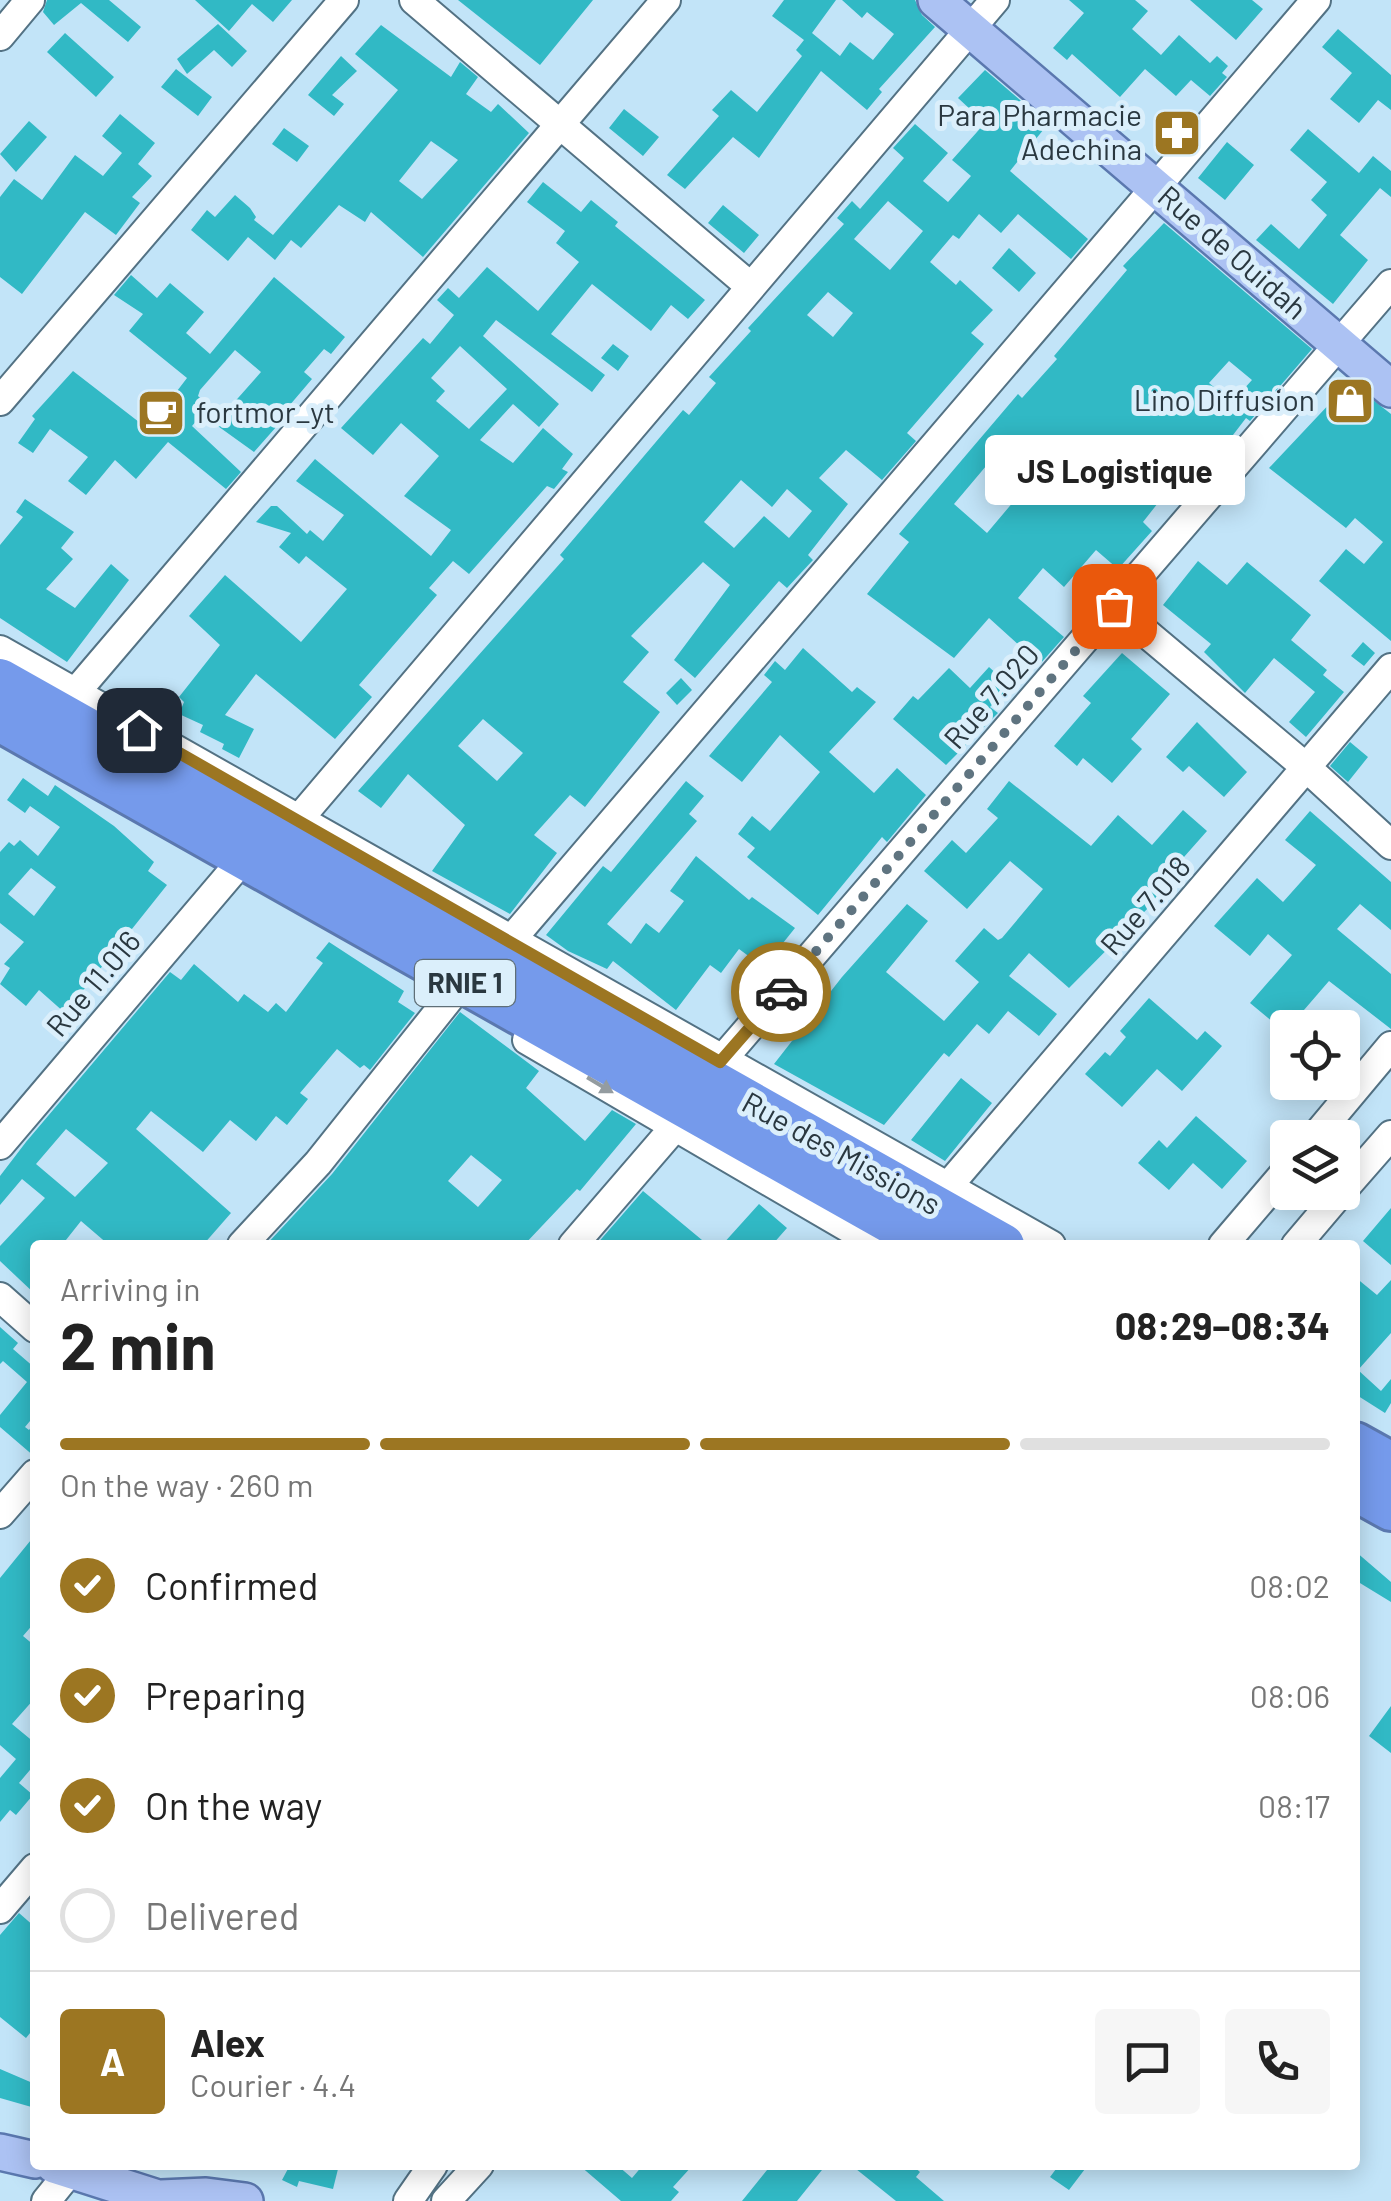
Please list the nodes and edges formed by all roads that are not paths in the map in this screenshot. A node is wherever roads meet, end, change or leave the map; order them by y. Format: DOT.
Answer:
graph roads {
  1 [pos="30,0"];
  2 [pos="344,0"];
  3 [pos="414,0"];
  4 [pos="666,0"];
  5 [pos="936,0"];
  6 [pos="995,0"];
  7 [pos="1316,0"];
  8 [pos="970,29"];
  9 [pos="0,36"];
  10 [pos="562,123"];
  11 [pos="1156,188"];
  12 [pos="1391,284"];
  13 [pos="751,287"];
  14 [pos="1339,345"];
  15 [pos="1391,389"];
  16 [pos="0,401"];
  17 [pos="1114,606"];
  18 [pos="0,650"];
  19 [pos="1391,668"];
  20 [pos="0,680"];
  21 [pos="75,694"];
  22 [pos="2,740"];
  23 [pos="1308,768"];
  24 [pos="298,820"];
  25 [pos="1391,845"];
  26 [pos="238,866"];
  27 [pos="511,940"];
  28 [pos="452,995"];
  29 [pos="1391,1046"];
  30 [pos="720,1062"];
  31 [pos="1329,1120"];
  32 [pos="673,1129"];
  33 [pos="1391,1135"];
  34 [pos="0,1144"];
  35 [pos="1360,1171"];
  36 [pos="949,1185"];
  37 [pos="1270,1190"];
  38 [pos="1326,1210"];
  39 [pos="247,1240"];
  40 [pos="577,1240"];
  41 [pos="869,1240"];
  42 [pos="923,1240"];
  43 [pos="994,1240"];
  44 [pos="1042,1240"];
  45 [pos="1227,1240"];
  46 [pos="1300,1240"];
  47 [pos="0,1297"];
  48 [pos="30,1324"];
  49 [pos="1360,1447"];
  50 [pos="1391,1464"];
  51 [pos="30,1480"];
  52 [pos="1360,1492"];
  53 [pos="1391,1509"];
  54 [pos="0,1514"];
  55 [pos="30,1874"];
  56 [pos="0,1909"];
  57 [pos="0,2152"];
  58 [pos="30,2159"];
  59 [pos="79,2170"];
  60 [pos="83,2170"];
  61 [pos="430,2170"];
  62 [pos="474,2170"];
  63 [pos="164,2199"];
  64 [pos="46,2201"];
  65 [pos="245,2201"];
  66 [pos="408,2201"];
  67 [pos="446,2201"];
  1 -- 9 [label="street"];
  2 -- 16 [label="street"];
  3 -- 10 [label="street"];
  4 -- 10 [label="street"];
  5 -- 8 [label="main road, Rue de Ouidah"];
  6 -- 8 [label="street"];
  7 -- 11 [label="street"];
  8 -- 11 [label="main road, Rue de Ouidah"];
  8 -- 13 [label="street"];
  10 -- 13 [label="street"];
  10 -- 21 [label="street"];
  11 -- 14 [label="main road, Rue de Ouidah"];
  11 -- 27 [label="street"];
  12 -- 14 [label="street, Rue 7.020"];
  13 -- 24 [label="street"];
  14 -- 15 [label="main road, Rue de Ouidah"];
  14 -- 17 [label="street, Rue 7.020"];
  17 -- 23 [label="street"];
  17 -- 30 [label="street, Rue 7.020"];
  18 -- 21 [label="street"];
  19 -- 23 [label="street, Rue 7.018"];
  20 -- 43 [label="highway, Rue des Missions / RNIE 1"];
  21 -- 24 [label="street"];
  22 -- 26 [label="street"];
  22 -- 42 [label="highway, Rue des Missions / RNIE 1"];
  23 -- 25 [label="street"];
  23 -- 36 [label="street, Rue 7.018"];
  24 -- 27 [label="street"];
  26 -- 28 [label="street"];
  26 -- 34 [label="street, Rue 11.016"];
  27 -- 30 [label="street"];
  28 -- 32 [label="street, one-way"];
  28 -- 39 [label="street"];
  29 -- 31 [label="street"];
  30 -- 36 [label="street"];
  32 -- 40 [label="street"];
  32 -- 41 [label="street"];
  33 -- 35 [label="street"];
  36 -- 44 [label="street"];
  37 -- 45 [label="street"];
  38 -- 46 [label="street"];
  47 -- 48 [label="street"];
  49 -- 50 [label="highway"];
  51 -- 54 [label="street"];
  52 -- 53 [label="highway"];
  55 -- 56 [label="street"];
  57 -- 58 [label="main road"];
  59 -- 64 [label="street"];
  60 -- 63 [label="main road"];
  61 -- 66 [label="street"];
  62 -- 67 [label="street"];
  63 -- 65 [label="main road"];
}
